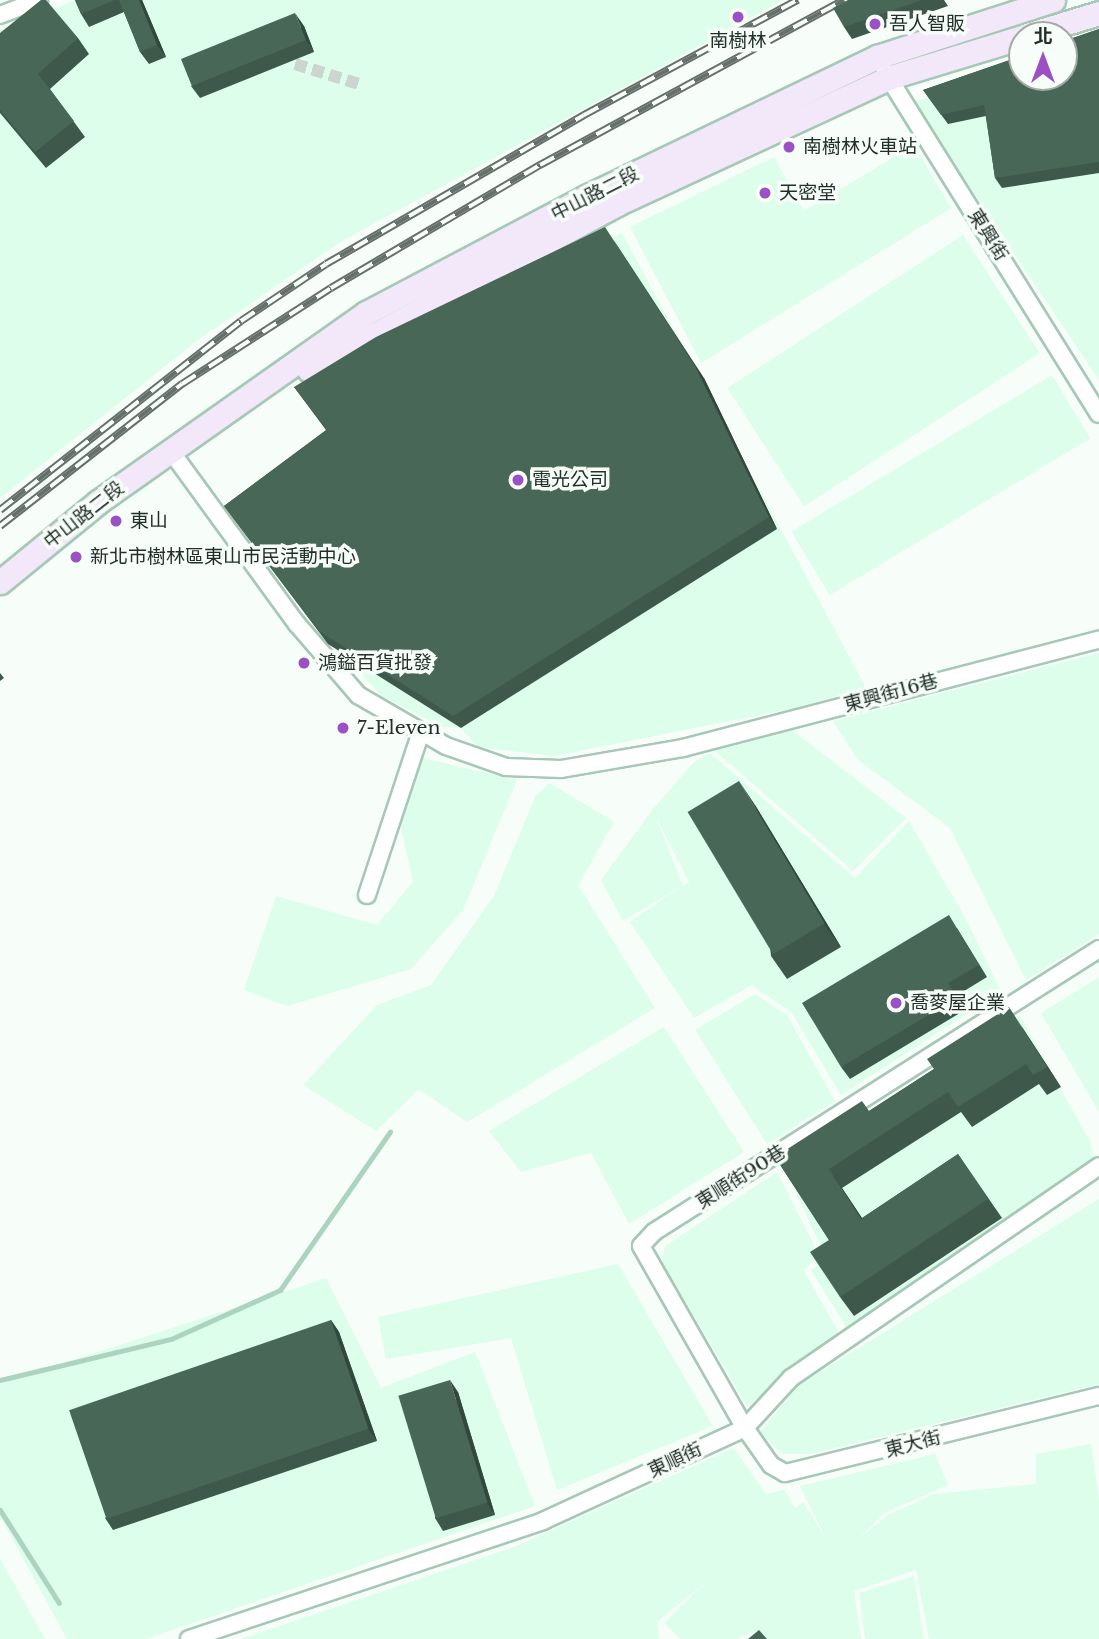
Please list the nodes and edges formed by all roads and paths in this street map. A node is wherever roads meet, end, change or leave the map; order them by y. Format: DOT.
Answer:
graph roads {
  1 [pos="39,0"];
  2 [pos="1053,0"];
  3 [pos="1099,13"];
  4 [pos="0,15"];
  5 [pos="1073,21"];
  6 [pos="1008,41"];
  7 [pos="877,57"];
  8 [pos="888,78"];
  9 [pos="1099,414"];
  10 [pos="170,450"];
  11 [pos="0,582"];
  12 [pos="1099,640"];
  13 [pos="421,732"];
  14 [pos="367,895"];
  15 [pos="1099,949"];
  16 [pos="1099,1166"];
  17 [pos="1099,1396"];
  18 [pos="745,1428"];
  19 [pos="189,1639"];
  1 -- 4 [label="street"];
  2 -- 7 [label="main road, 中山路二段"];
  3 -- 5 [label="main road, 中山路二段"];
  6 -- 8 [label="main road, 中山路二段"];
  7 -- 8 [label="street, 東興街"];
  7 -- 10 [label="main road, 中山路二段"];
  8 -- 9 [label="street, 東興街"];
  8 -- 10 [label="main road, 中山路二段"];
  10 -- 11 [label="main road, 中山路二段"];
  10 -- 13 [label="street, 東興街16巷"];
  12 -- 13 [label="street, 東興街16巷"];
  13 -- 14 [label="street"];
  15 -- 18 [label="street, 東順街90巷"];
  16 -- 18 [label="street, 東順街"];
  17 -- 18 [label="street, 東大街"];
  18 -- 19 [label="street, 東順街"];
}
